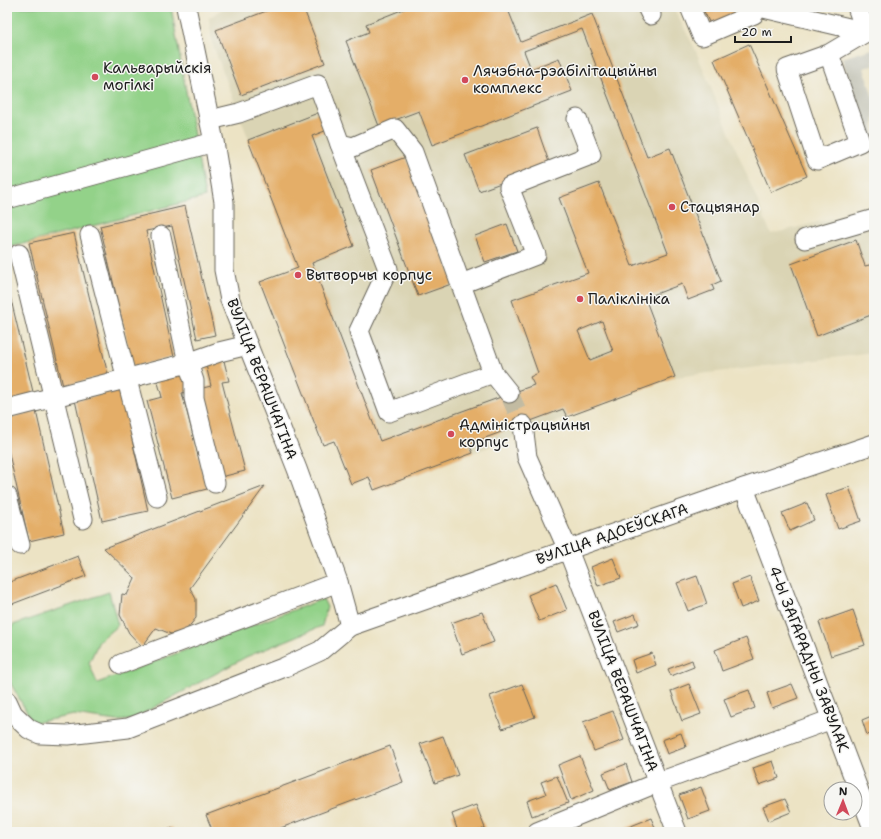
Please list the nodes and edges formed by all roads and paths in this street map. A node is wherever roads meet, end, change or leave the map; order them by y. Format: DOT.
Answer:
graph roads {
  1 [pos="186,7"];
  2 [pos="690,7"];
  3 [pos="752,7"];
  4 [pos="759,7"];
  5 [pos="857,7"];
  6 [pos="870,32"];
  7 [pos="829,54"];
  8 [pos="577,119"];
  9 [pos="210,120"];
  10 [pos="214,142"];
  11 [pos="340,144"];
  12 [pos="7,199"];
  13 [pos="874,219"];
  14 [pos="90,235"];
  15 [pos="161,236"];
  16 [pos="805,239"];
  17 [pos="19,254"];
  18 [pos="461,284"];
  19 [pos="248,345"];
  20 [pos="188,363"];
  21 [pos="493,373"];
  22 [pos="128,378"];
  23 [pos="510,393"];
  24 [pos="53,397"];
  25 [pos="7,409"];
  26 [pos="523,425"];
  27 [pos="874,444"];
  28 [pos="215,483"];
  29 [pos="744,488"];
  30 [pos="7,496"];
  31 [pos="157,497"];
  32 [pos="83,518"];
  33 [pos="20,545"];
  34 [pos="568,550"];
  35 [pos="338,582"];
  36 [pos="350,626"];
  37 [pos="121,664"];
  38 [pos="7,701"];
  39 [pos="832,719"];
  40 [pos="659,782"];
  41 [pos="874,831"];
  42 [pos="538,832"];
  43 [pos="678,832"];
  1 -- 9 [label="street, ВУЛІЦА ВЕРАШЧАГІНА"];
  2 -- 3 [label="street"];
  4 -- 6 [label="street"];
  5 -- 6 [label="street"];
  6 -- 7 [label="street"];
  7 -- 7 [label="street"];
  8 -- 18 [label="street"];
  9 -- 10 [label="street, ВУЛІЦА ВЕРАШЧАГІНА"];
  9 -- 11 [label="street"];
  10 -- 12 [label="street"];
  10 -- 19 [label="street, ВУЛІЦА ВЕРАШЧАГІНА"];
  11 -- 18 [label="street"];
  11 -- 21 [label="street"];
  13 -- 16 [label="street"];
  14 -- 22 [label="street"];
  15 -- 20 [label="street"];
  17 -- 24 [label="street"];
  18 -- 21 [label="street"];
  19 -- 20 [label="street"];
  19 -- 35 [label="street, ВУЛІЦА ВЕРАШЧАГІНА"];
  20 -- 22 [label="street"];
  20 -- 28 [label="street"];
  21 -- 23 [label="street"];
  22 -- 24 [label="street"];
  22 -- 31 [label="street"];
  24 -- 25 [label="street"];
  24 -- 32 [label="street"];
  26 -- 34 [label="street, ВУЛІЦА ВЕРАШЧАГІНА"];
  27 -- 29 [label="street, ВУЛІЦА АДОЕЎСКАГА"];
  29 -- 34 [label="street, ВУЛІЦА АДОЕЎСКАГА"];
  29 -- 39 [label="street, 4-Ы ЗАГАРАДНЫ ЗАВУЛАК"];
  30 -- 33 [label="street"];
  34 -- 36 [label="street, ВУЛІЦА АДОЕЎСКАГА"];
  34 -- 40 [label="street, ВУЛІЦА ВЕРАШЧАГІНА"];
  35 -- 36 [label="street, ВУЛІЦА ВЕРАШЧАГІНА"];
  35 -- 37 [label="street"];
  36 -- 38 [label="street"];
  39 -- 40 [label="street"];
  39 -- 41 [label="street, 4-Ы ЗАГАРАДНЫ ЗАВУЛАК"];
  40 -- 42 [label="street"];
  40 -- 43 [label="street, ВУЛІЦА ВЕРАШЧАГІНА"];
}
